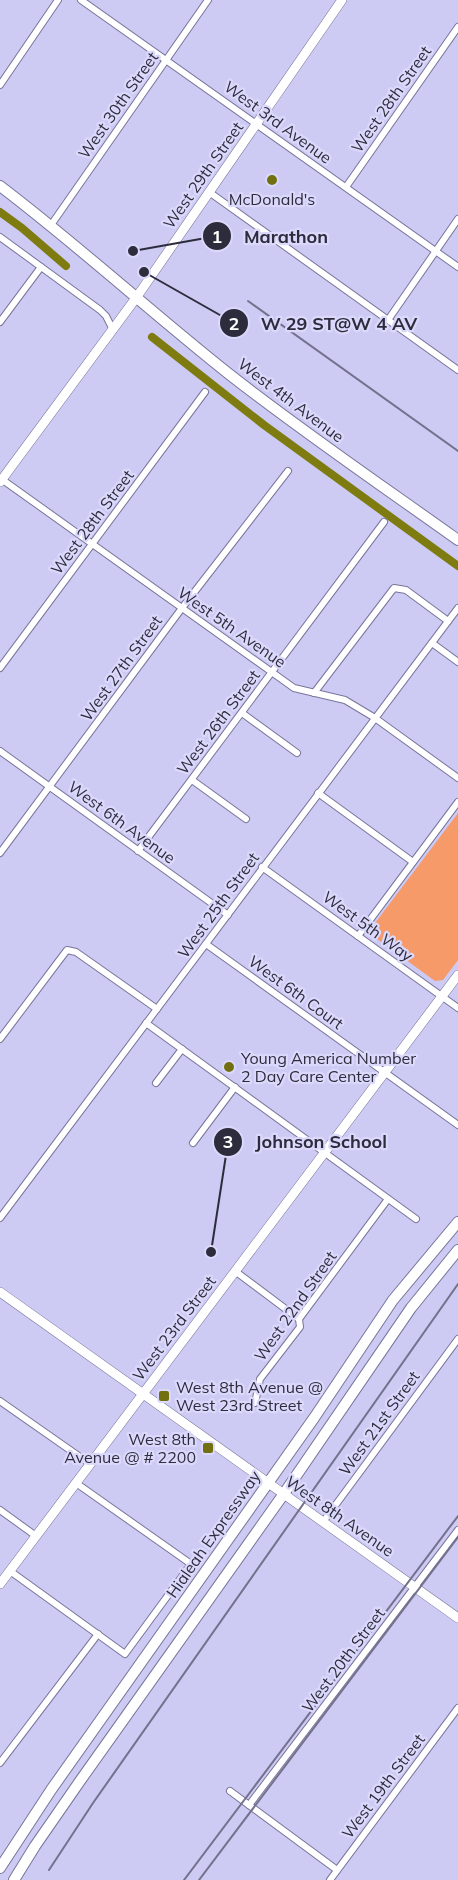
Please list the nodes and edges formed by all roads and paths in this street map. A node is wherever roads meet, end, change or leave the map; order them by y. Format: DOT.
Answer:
graph roads {
  1 [pos="58,0"];
  2 [pos="81,0"];
  3 [pos="208,0"];
  4 [pos="342,0"];
  5 [pos="458,27"];
  6 [pos="166,59"];
  7 [pos="0,84"];
  8 [pos="257,124"];
  9 [pos="0,186"];
  10 [pos="346,187"];
  11 [pos="209,192"];
  12 [pos="458,219"];
  13 [pos="51,225"];
  14 [pos="0,237"];
  15 [pos="436,251"];
  16 [pos="40,267"];
  17 [pos="458,267"];
  18 [pos="136,298"];
  19 [pos="388,320"];
  20 [pos="0,322"];
  21 [pos="113,330"];
  22 [pos="458,369"];
  23 [pos="205,392"];
  24 [pos="288,471"];
  25 [pos="1,480"];
  26 [pos="384,522"];
  27 [pos="458,540"];
  28 [pos="92,545"];
  29 [pos="182,608"];
  30 [pos="458,608"];
  31 [pos="448,621"];
  32 [pos="432,643"];
  33 [pos="458,662"];
  34 [pos="0,668"];
  35 [pos="272,672"];
  36 [pos="314,693"];
  37 [pos="242,712"];
  38 [pos="375,718"];
  39 [pos="0,751"];
  40 [pos="297,753"];
  41 [pos="458,778"];
  42 [pos="192,780"];
  43 [pos="50,788"];
  44 [pos="318,793"];
  45 [pos="458,802"];
  46 [pos="246,819"];
  47 [pos="138,851"];
  48 [pos="0,853"];
  49 [pos="413,861"];
  50 [pos="262,867"];
  51 [pos="228,915"];
  52 [pos="358,936"];
  53 [pos="206,944"];
  54 [pos="458,975"];
  55 [pos="442,996"];
  56 [pos="458,1008"];
  57 [pos="157,1009"];
  58 [pos="146,1023"];
  59 [pos="0,1039"];
  60 [pos="182,1049"];
  61 [pos="385,1073"];
  62 [pos="156,1083"];
  63 [pos="234,1087"];
  64 [pos="458,1125"];
  65 [pos="193,1143"];
  66 [pos="325,1152"];
  67 [pos="388,1198"];
  68 [pos="0,1218"];
  69 [pos="416,1219"];
  70 [pos="458,1222"];
  71 [pos="458,1250"];
  72 [pos="235,1271"];
  73 [pos="0,1292"];
  74 [pos="299,1319"];
  75 [pos="458,1339"];
  76 [pos="144,1394"];
  77 [pos="0,1401"];
  78 [pos="255,1403"];
  79 [pos="90,1464"];
  80 [pos="76,1483"];
  81 [pos="267,1483"];
  82 [pos="283,1495"];
  83 [pos="0,1510"];
  84 [pos="323,1522"];
  85 [pos="458,1530"];
  86 [pos="36,1536"];
  87 [pos="10,1571"];
  88 [pos="0,1584"];
  89 [pos="415,1587"];
  90 [pos="458,1618"];
  91 [pos="98,1634"];
  92 [pos="458,1708"];
  93 [pos="0,1763"];
  94 [pos="230,1791"];
  95 [pos="249,1805"];
  96 [pos="0,1868"];
  97 [pos="337,1870"];
  98 [pos="14,1880"];
  99 [pos="330,1880"];
  1 -- 7 [label="street"];
  2 -- 6 [label="street, West 3rd Avenue"];
  3 -- 6 [label="street, West 30th Street"];
  4 -- 8 [label="street, West 29th Street"];
  5 -- 10 [label="street, West 28th Street"];
  6 -- 8 [label="street, West 3rd Avenue"];
  6 -- 13 [label="street, West 30th Street"];
  8 -- 10 [label="street, West 3rd Avenue"];
  8 -- 11 [label="street, West 29th Street"];
  9 -- 13 [label="main road, West 4th Avenue"];
  10 -- 15 [label="street, West 3rd Avenue"];
  11 -- 18 [label="street, West 29th Street"];
  11 -- 19 [label="street"];
  12 -- 15 [label="street"];
  13 -- 18 [label="main road, West 4th Avenue"];
  14 -- 16 [label="street"];
  15 -- 17 [label="street, West 3rd Avenue"];
  15 -- 19 [label="street"];
  16 -- 20 [label="street"];
  16 -- 21 [label="street"];
  18 -- 21 [label="street, West 29th Street"];
  18 -- 27 [label="main road, West 4th Avenue"];
  19 -- 22 [label="street"];
  21 -- 25 [label="street, West 29th Street"];
  23 -- 28 [label="street, West 28th Street"];
  24 -- 29 [label="street, West 27th Street"];
  25 -- 28 [label="street, West 5th Avenue"];
  26 -- 35 [label="street, West 26th Street"];
  28 -- 29 [label="street, West 5th Avenue"];
  28 -- 34 [label="street, West 28th Street"];
  29 -- 35 [label="street, West 5th Avenue"];
  29 -- 43 [label="street, West 27th Street"];
  30 -- 31 [label="street, West 25th Street"];
  31 -- 32 [label="street, West 25th Street"];
  31 -- 36 [label="street"];
  32 -- 33 [label="street"];
  32 -- 38 [label="street, West 25th Street"];
  35 -- 36 [label="street, West 5th Avenue"];
  35 -- 37 [label="street, West 26th Street"];
  36 -- 38 [label="street, West 5th Avenue"];
  37 -- 40 [label="street"];
  37 -- 42 [label="street, West 26th Street"];
  38 -- 41 [label="street, West 5th Avenue"];
  38 -- 44 [label="street, West 25th Street"];
  39 -- 43 [label="street, West 6th Avenue"];
  42 -- 46 [label="street"];
  42 -- 47 [label="street, West 26th Street"];
  43 -- 47 [label="street, West 6th Avenue"];
  43 -- 48 [label="street, West 27th Street"];
  44 -- 49 [label="street"];
  44 -- 50 [label="street, West 25th Street"];
  45 -- 49 [label="street"];
  47 -- 51 [label="street, West 6th Avenue"];
  49 -- 52 [label="street"];
  50 -- 51 [label="street, West 25th Street"];
  50 -- 52 [label="street, West 5th Way"];
  51 -- 53 [label="street, West 25th Street"];
  52 -- 55 [label="street, West 5th Way"];
  53 -- 57 [label="street, West 25th Street"];
  53 -- 61 [label="street, West 6th Court"];
  54 -- 55 [label="street, West 23rd Street"];
  55 -- 56 [label="street, West 5th Way"];
  55 -- 61 [label="street, West 23rd Street"];
  57 -- 58 [label="street, West 25th Street"];
  57 -- 59 [label="street"];
  58 -- 60 [label="street"];
  58 -- 68 [label="street, West 25th Street"];
  60 -- 62 [label="street"];
  60 -- 63 [label="street"];
  61 -- 64 [label="street, West 6th Court"];
  61 -- 66 [label="street, West 23rd Street"];
  63 -- 65 [label="street"];
  63 -- 66 [label="street"];
  66 -- 67 [label="street"];
  66 -- 72 [label="street, West 23rd Street"];
  67 -- 69 [label="street"];
  67 -- 74 [label="street, West 22nd Street"];
  70 -- 81 [label="main road, Hialeah Expressway"];
  71 -- 82 [label="main road, Hialeah Expressway"];
  72 -- 74 [label="street"];
  72 -- 76 [label="street, West 23rd Street"];
  73 -- 76 [label="street, West 8th Avenue"];
  74 -- 78 [label="street, West 22nd Street"];
  75 -- 84 [label="street, West 21st Street"];
  76 -- 79 [label="street, West 23rd Street"];
  76 -- 81 [label="street, West 8th Avenue"];
  77 -- 79 [label="street"];
  79 -- 80 [label="street, West 23rd Street"];
  80 -- 86 [label="street, West 23rd Street"];
  80 -- 91 [label="street"];
  81 -- 82 [label="street, West 8th Avenue"];
  81 -- 96 [label="main road, Hialeah Expressway"];
  82 -- 84 [label="street, West 8th Avenue"];
  82 -- 98 [label="main road, Hialeah Expressway"];
  83 -- 86 [label="street"];
  84 -- 89 [label="street, West 8th Avenue"];
  85 -- 89 [label="street, West 20th Street"];
  86 -- 87 [label="street, West 23rd Street"];
  87 -- 88 [label="street, West 23rd Street"];
  87 -- 91 [label="street"];
  89 -- 90 [label="street, West 8th Avenue"];
  89 -- 95 [label="street, West 20th Street"];
  91 -- 93 [label="street"];
  92 -- 97 [label="street, West 19th Street"];
  94 -- 95 [label="street"];
  95 -- 97 [label="street"];
  97 -- 99 [label="street, West 19th Street"];
}
